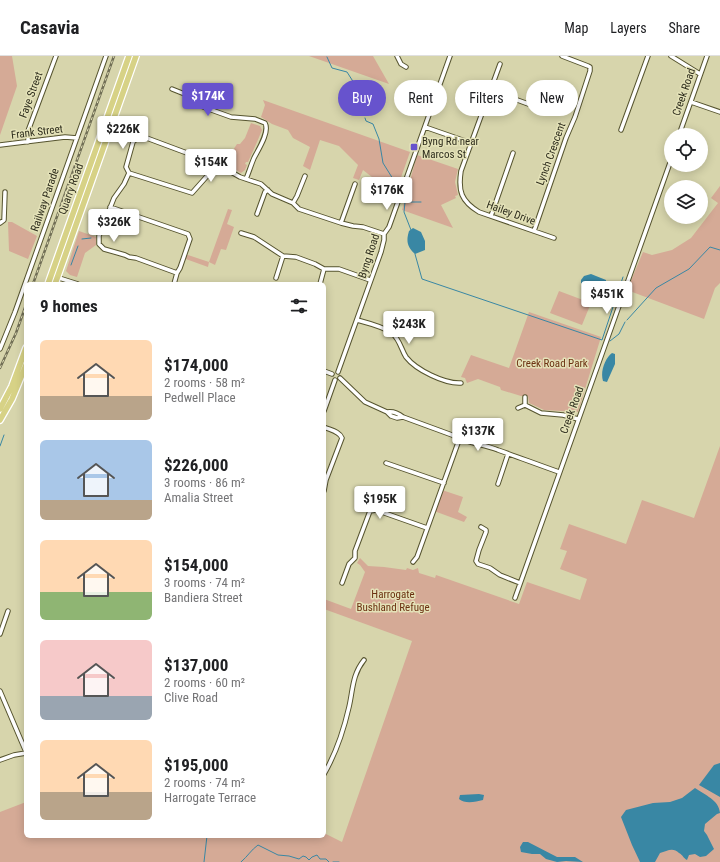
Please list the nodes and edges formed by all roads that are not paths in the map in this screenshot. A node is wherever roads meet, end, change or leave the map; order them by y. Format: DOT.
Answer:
graph roads {
  1 [pos="56,56"];
  2 [pos="106,56"];
  3 [pos="129,56"];
  4 [pos="136,56"];
  5 [pos="397,56"];
  6 [pos="450,56"];
  7 [pos="562,56"];
  8 [pos="648,56"];
  9 [pos="671,56"];
  10 [pos="707,56"];
  11 [pos="500,64"];
  12 [pos="406,67"];
  13 [pos="700,74"];
  14 [pos="494,80"];
  15 [pos="172,89"];
  16 [pos="691,102"];
  17 [pos="720,112"];
  18 [pos="481,116"];
  19 [pos="425,128"];
  20 [pos="682,128"];
  21 [pos="621,130"];
  22 [pos="77,138"];
  23 [pos="28,142"];
  24 [pos="471,143"];
  25 [pos="0,145"];
  26 [pos="513,153"];
  27 [pos="212,162"];
  28 [pos="667,172"];
  29 [pos="129,173"];
  30 [pos="305,176"];
  31 [pos="246,179"];
  32 [pos="356,184"];
  33 [pos="268,190"];
  34 [pos="5,192"];
  35 [pos="292,203"];
  36 [pos="110,207"];
  37 [pos="77,211"];
  38 [pos="257,214"];
  39 [pos="491,216"];
  40 [pos="0,223"];
  41 [pos="341,223"];
  42 [pos="534,231"];
  43 [pos="241,233"];
  44 [pos="384,234"];
  45 [pos="554,238"];
  46 [pos="283,256"];
  47 [pos="324,269"];
  48 [pos="177,273"];
  49 [pos="51,275"];
  50 [pos="57,277"];
  51 [pos="276,278"];
  52 [pos="370,280"];
  53 [pos="26,282"];
  54 [pos="49,282"];
  55 [pos="56,282"];
  56 [pos="72,282"];
  57 [pos="175,282"];
  58 [pos="321,282"];
  59 [pos="24,287"];
  60 [pos="357,320"];
  61 [pos="0,349"];
  62 [pos="24,353"];
  63 [pos="24,370"];
  64 [pos="326,372"];
  65 [pos="338,372"];
  66 [pos="332,374"];
  67 [pos="340,378"];
  68 [pos="335,380"];
  69 [pos="461,383"];
  70 [pos="525,398"];
  71 [pos="326,405"];
  72 [pos="525,405"];
  73 [pos="518,408"];
  74 [pos="0,409"];
  75 [pos="578,419"];
  76 [pos="0,420"];
  77 [pos="326,428"];
  78 [pos="459,440"];
  79 [pos="508,454"];
  80 [pos="386,463"];
  81 [pos="559,472"];
  82 [pos="326,480"];
  83 [pos="444,483"];
  84 [pos="498,484"];
  85 [pos="482,526"];
  86 [pos="427,528"];
  87 [pos="413,562"];
  88 [pos="342,583"];
  89 [pos="520,583"];
  90 [pos="514,598"];
  91 [pos="8,611"];
  92 [pos="0,634"];
  93 [pos="364,660"];
  94 [pos="0,692"];
  95 [pos="24,747"];
  96 [pos="24,752"];
  97 [pos="0,760"];
  98 [pos="326,770"];
  1 -- 23 [label="street, Faye Street"];
  2 -- 22 [label="street, Railway Parade"];
  3 -- 37 [label="main road, Quarry Road"];
  4 -- 37 [label="main road, Quarry Road"];
  5 -- 12 [label="street"];
  6 -- 19 [label="street, Byng Road"];
  7 -- 42 [label="street, Lynch Crescent"];
  8 -- 21 [label="street"];
  9 -- 13 [label="street"];
  10 -- 13 [label="street, Creek Road"];
  11 -- 14 [label="street, Hailey Drive"];
  13 -- 16 [label="street, Creek Road"];
  15 -- 31 [label="street"];
  16 -- 17 [label="street"];
  16 -- 20 [label="street, Creek Road"];
  18 -- 24 [label="street, Hailey Drive"];
  19 -- 24 [label="street"];
  19 -- 44 [label="street, Byng Road"];
  22 -- 23 [label="street, Frank Street"];
  22 -- 53 [label="street, Railway Parade"];
  23 -- 25 [label="street, Frank Street"];
  24 -- 39 [label="street, Hailey Drive"];
  26 -- 39 [label="street"];
  27 -- 29 [label="street"];
  27 -- 29 [label="street"];
  27 -- 31 [label="street"];
  28 -- 75 [label="street, Creek Road"];
  29 -- 36 [label="street"];
  30 -- 35 [label="street"];
  31 -- 33 [label="street"];
  32 -- 41 [label="street"];
  33 -- 35 [label="street"];
  33 -- 38 [label="street"];
  34 -- 40 [label="street"];
  35 -- 41 [label="street"];
  36 -- 48 [label="street"];
  36 -- 48 [label="street"];
  37 -- 49 [label="main road, Quarry Road"];
  37 -- 50 [label="main road, Quarry Road"];
  39 -- 42 [label="street, Hailey Drive"];
  41 -- 44 [label="street"];
  42 -- 45 [label="street, Hailey Drive"];
  43 -- 46 [label="street"];
  44 -- 52 [label="street, Byng Road"];
  46 -- 47 [label="street"];
  46 -- 51 [label="street"];
  47 -- 52 [label="street"];
  47 -- 58 [label="street"];
  48 -- 57 [label="street"];
  49 -- 50 [label="street"];
  49 -- 54 [label="main road, Quarry Road"];
  50 -- 55 [label="main road, Quarry Road"];
  50 -- 56 [label="street"];
  52 -- 60 [label="street, Byng Road"];
  59 -- 61 [label="street, Railway Parade"];
  60 -- 65 [label="street, Byng Road"];
  60 -- 69 [label="street"];
  62 -- 74 [label="main road"];
  63 -- 76 [label="main road"];
  64 -- 66 [label="street"];
  65 -- 66 [label="street"];
  65 -- 67 [label="street"];
  66 -- 68 [label="street"];
  67 -- 68 [label="street"];
  67 -- 78 [label="street"];
  68 -- 71 [label="street"];
  70 -- 72 [label="street"];
  72 -- 73 [label="street"];
  72 -- 75 [label="street"];
  75 -- 81 [label="street, Creek Road"];
  77 -- 82 [label="street"];
  78 -- 79 [label="street"];
  78 -- 83 [label="street"];
  79 -- 81 [label="street"];
  79 -- 84 [label="street"];
  80 -- 83 [label="street"];
  81 -- 89 [label="street, Creek Road"];
  83 -- 86 [label="street"];
  85 -- 89 [label="street"];
  86 -- 87 [label="street"];
  86 -- 88 [label="street"];
  89 -- 90 [label="street, Creek Road"];
  91 -- 92 [label="street"];
  93 -- 98 [label="street"];
  94 -- 95 [label="street"];
  96 -- 97 [label="street"];
}
